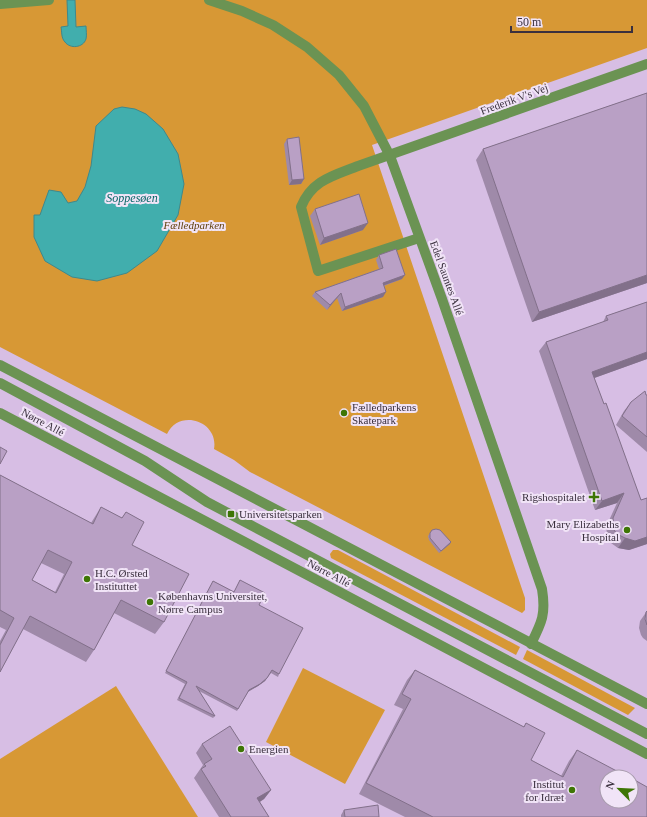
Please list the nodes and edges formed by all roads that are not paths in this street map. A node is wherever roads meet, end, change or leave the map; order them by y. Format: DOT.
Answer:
graph roads {
  1 [pos="49,0"];
  2 [pos="209,0"];
  3 [pos="0,4"];
  4 [pos="647,65"];
  5 [pos="390,156"];
  6 [pos="419,238"];
  7 [pos="0,365"];
  8 [pos="0,383"];
  9 [pos="0,413"];
  10 [pos="531,644"];
  11 [pos="647,704"];
  12 [pos="647,734"];
  13 [pos="647,754"];
  1 -- 3 [label="street"];
  2 -- 5 [label="street, Edel Sauntes Allé"];
  4 -- 5 [label="street, Frederik V's Vej"];
  5 -- 6 [label="street, Edel Sauntes Allé"];
  5 -- 6 [label="street, Frederik V's Vej"];
  6 -- 10 [label="street, Edel Sauntes Allé"];
  7 -- 10 [label="street"];
  8 -- 12 [label="street"];
  9 -- 13 [label="street, Nørre Allé"];
  10 -- 11 [label="street"];
}
